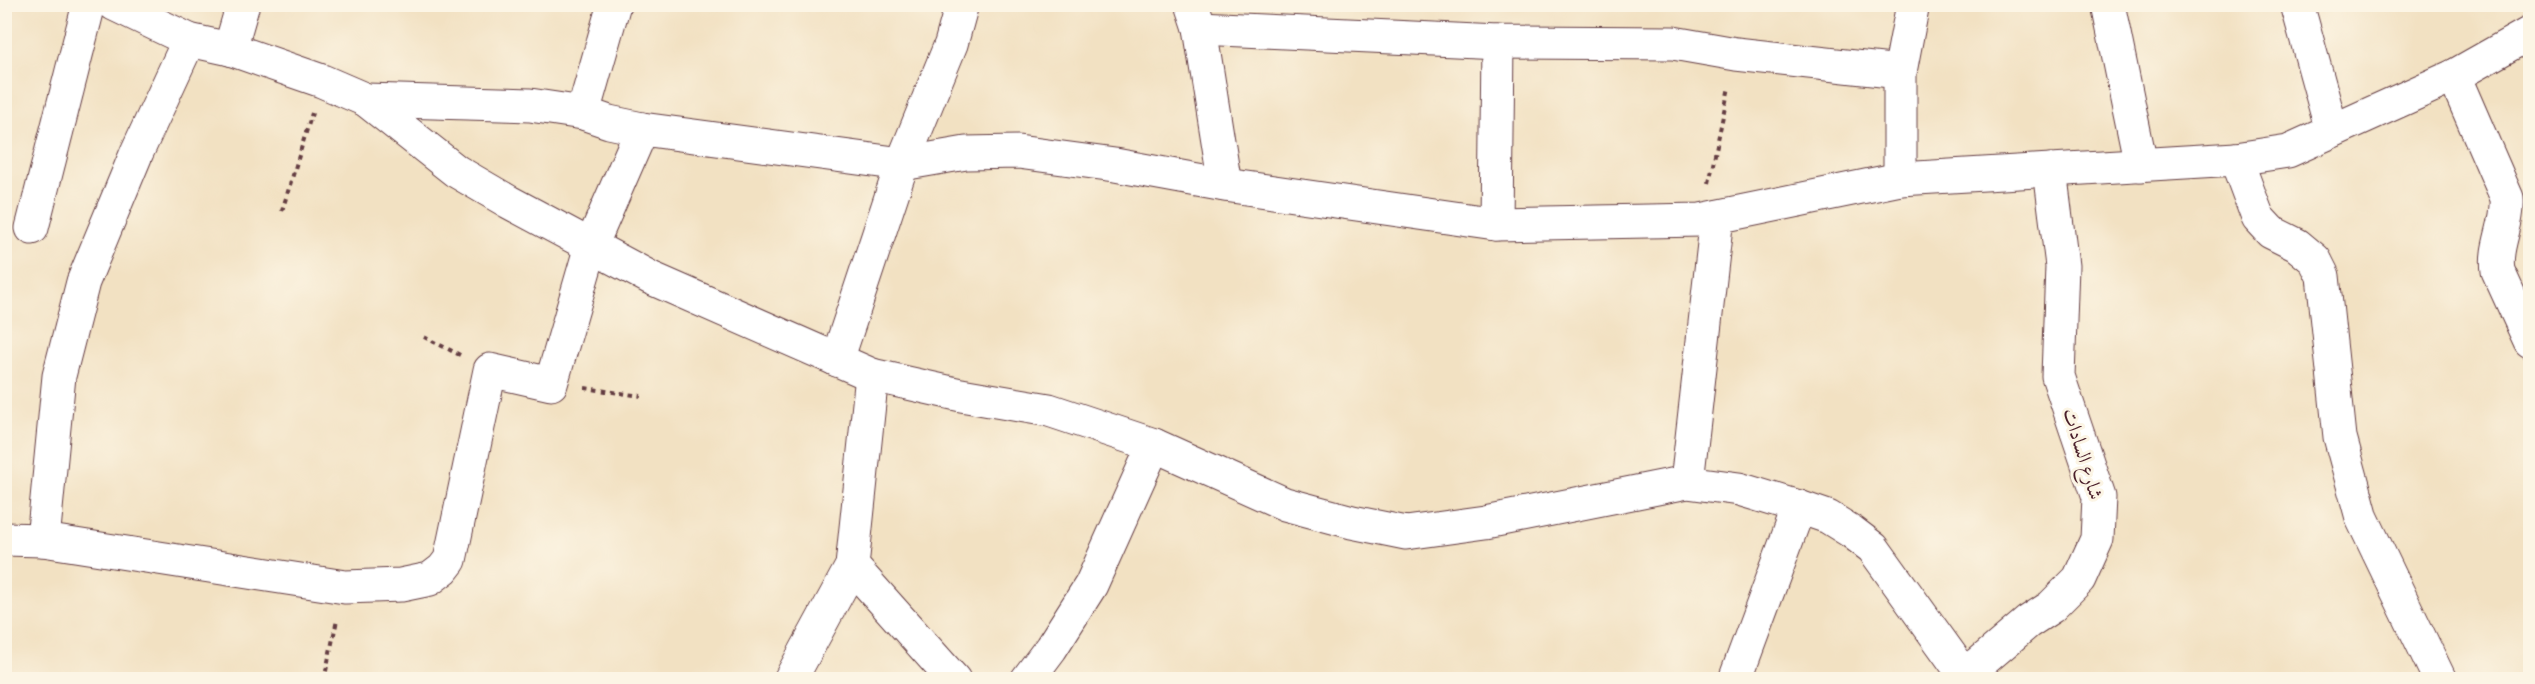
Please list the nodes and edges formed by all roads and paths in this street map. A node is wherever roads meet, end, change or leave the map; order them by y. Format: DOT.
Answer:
graph roads {
  1 [pos="89,4"];
  2 [pos="114,4"];
  3 [pos="243,4"];
  4 [pos="614,4"];
  5 [pos="962,4"];
  6 [pos="1913,4"];
  7 [pos="2108,4"];
  8 [pos="2297,4"];
  9 [pos="1196,16"];
  10 [pos="2530,33"];
  11 [pos="189,40"];
  12 [pos="1498,42"];
  13 [pos="230,49"];
  14 [pos="1736,54"];
  15 [pos="1900,72"];
  16 [pos="2454,76"];
  17 [pos="322,81"];
  18 [pos="366,100"];
  19 [pos="583,113"];
  20 [pos="642,129"];
  21 [pos="2332,131"];
  22 [pos="2236,159"];
  23 [pos="902,164"];
  24 [pos="2140,165"];
  25 [pos="2050,170"];
  26 [pos="1900,179"];
  27 [pos="1225,185"];
  28 [pos="282,211"];
  29 [pos="1709,219"];
  30 [pos="1496,224"];
  31 [pos="32,228"];
  32 [pos="591,246"];
  33 [pos="2530,341"];
  34 [pos="837,360"];
  35 [pos="872,375"];
  36 [pos="551,384"];
  37 [pos="641,396"];
  38 [pos="1155,445"];
  39 [pos="1687,482"];
  40 [pos="1799,507"];
  41 [pos="4,539"];
  42 [pos="43,540"];
  43 [pos="852,566"];
  44 [pos="345,587"];
  45 [pos="1964,678"];
  46 [pos="324,680"];
  47 [pos="790,680"];
  48 [pos="954,680"];
  49 [pos="1027,680"];
  50 [pos="1736,680"];
  51 [pos="2439,680"];
  1 -- 31 [label="street"];
  2 -- 11 [label="street"];
  3 -- 13 [label="street"];
  4 -- 19 [label="street"];
  5 -- 23 [label="street"];
  6 -- 15 [label="street"];
  7 -- 24 [label="street"];
  8 -- 21 [label="street"];
  9 -- 12 [label="street"];
  9 -- 27 [label="street"];
  10 -- 16 [label="street"];
  11 -- 13 [label="street"];
  11 -- 42 [label="street"];
  12 -- 14 [label="street"];
  12 -- 30 [label="street"];
  13 -- 17 [label="street"];
  14 -- 15 [label="street"];
  14 -- 29 [label="path"];
  15 -- 26 [label="street"];
  16 -- 21 [label="street"];
  16 -- 33 [label="street"];
  17 -- 18 [label="street"];
  17 -- 28 [label="path"];
  18 -- 19 [label="street"];
  18 -- 32 [label="street"];
  19 -- 20 [label="street"];
  20 -- 23 [label="street"];
  20 -- 32 [label="street"];
  21 -- 22 [label="street"];
  22 -- 24 [label="street"];
  22 -- 51 [label="street"];
  23 -- 27 [label="street"];
  23 -- 34 [label="street"];
  24 -- 25 [label="street"];
  25 -- 26 [label="street"];
  25 -- 45 [label="street, شارع السادات"];
  26 -- 29 [label="street"];
  27 -- 30 [label="street"];
  29 -- 30 [label="street"];
  29 -- 39 [label="street"];
  32 -- 34 [label="street"];
  32 -- 36 [label="street"];
  34 -- 35 [label="street"];
  35 -- 38 [label="street"];
  35 -- 43 [label="street"];
  36 -- 37 [label="path"];
  36 -- 44 [label="street"];
  38 -- 39 [label="street"];
  38 -- 49 [label="street"];
  39 -- 40 [label="street"];
  40 -- 45 [label="street"];
  40 -- 50 [label="street"];
  41 -- 42 [label="street"];
  42 -- 44 [label="street"];
  43 -- 47 [label="street"];
  43 -- 48 [label="street"];
  44 -- 46 [label="path"];
}
